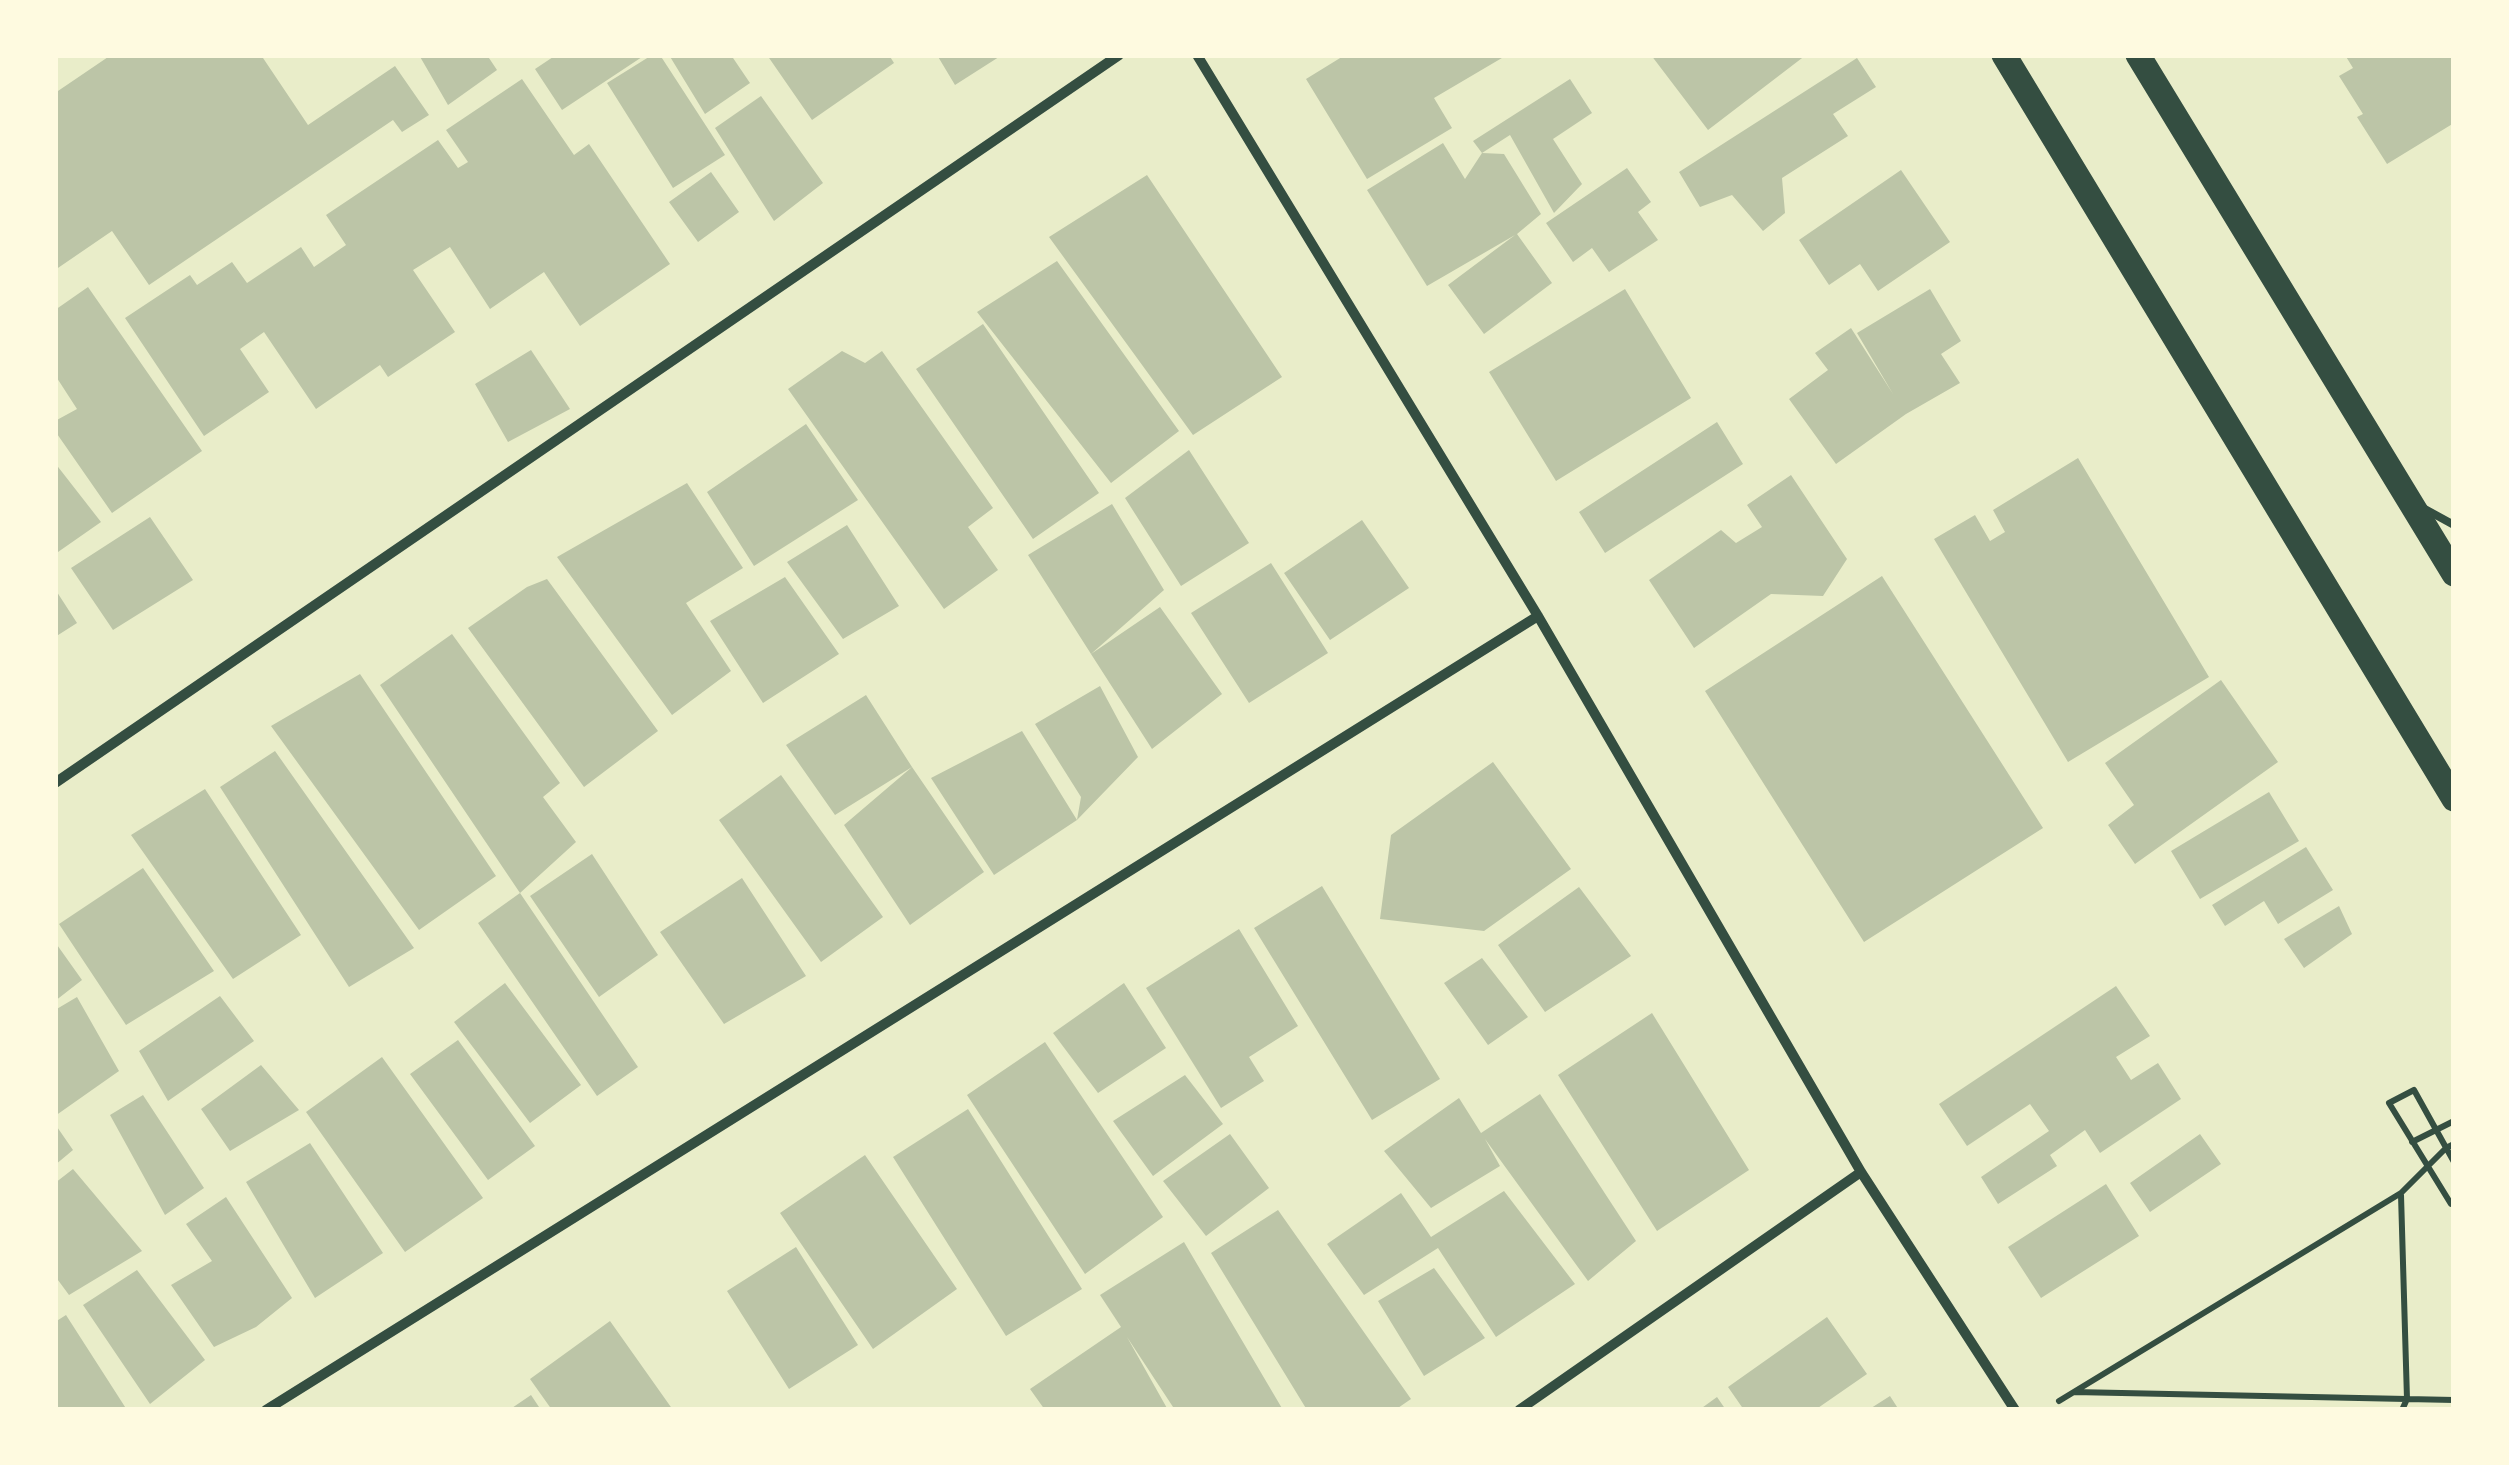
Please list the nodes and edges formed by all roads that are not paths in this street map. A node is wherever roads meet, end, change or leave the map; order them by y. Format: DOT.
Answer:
graph roads {
  1 [pos="1119,55"];
  2 [pos="1197,55"];
  3 [pos="2004,55"];
  4 [pos="2138,55"];
  5 [pos="2408,499"];
  6 [pos="2454,525"];
  7 [pos="2454,574"];
  8 [pos="1538,616"];
  9 [pos="55,783"];
  10 [pos="2454,799"];
  11 [pos="1861,1172"];
  12 [pos="266,1410"];
  13 [pos="1519,1410"];
  14 [pos="2015,1410"];
  1 -- 9 [label="street"];
  2 -- 8 [label="street"];
  3 -- 10 [label="main road"];
  4 -- 5 [label="main road"];
  5 -- 6 [label="lane"];
  5 -- 7 [label="main road"];
  8 -- 11 [label="street"];
  8 -- 12 [label="street"];
  11 -- 13 [label="street"];
  11 -- 14 [label="street"];
}
